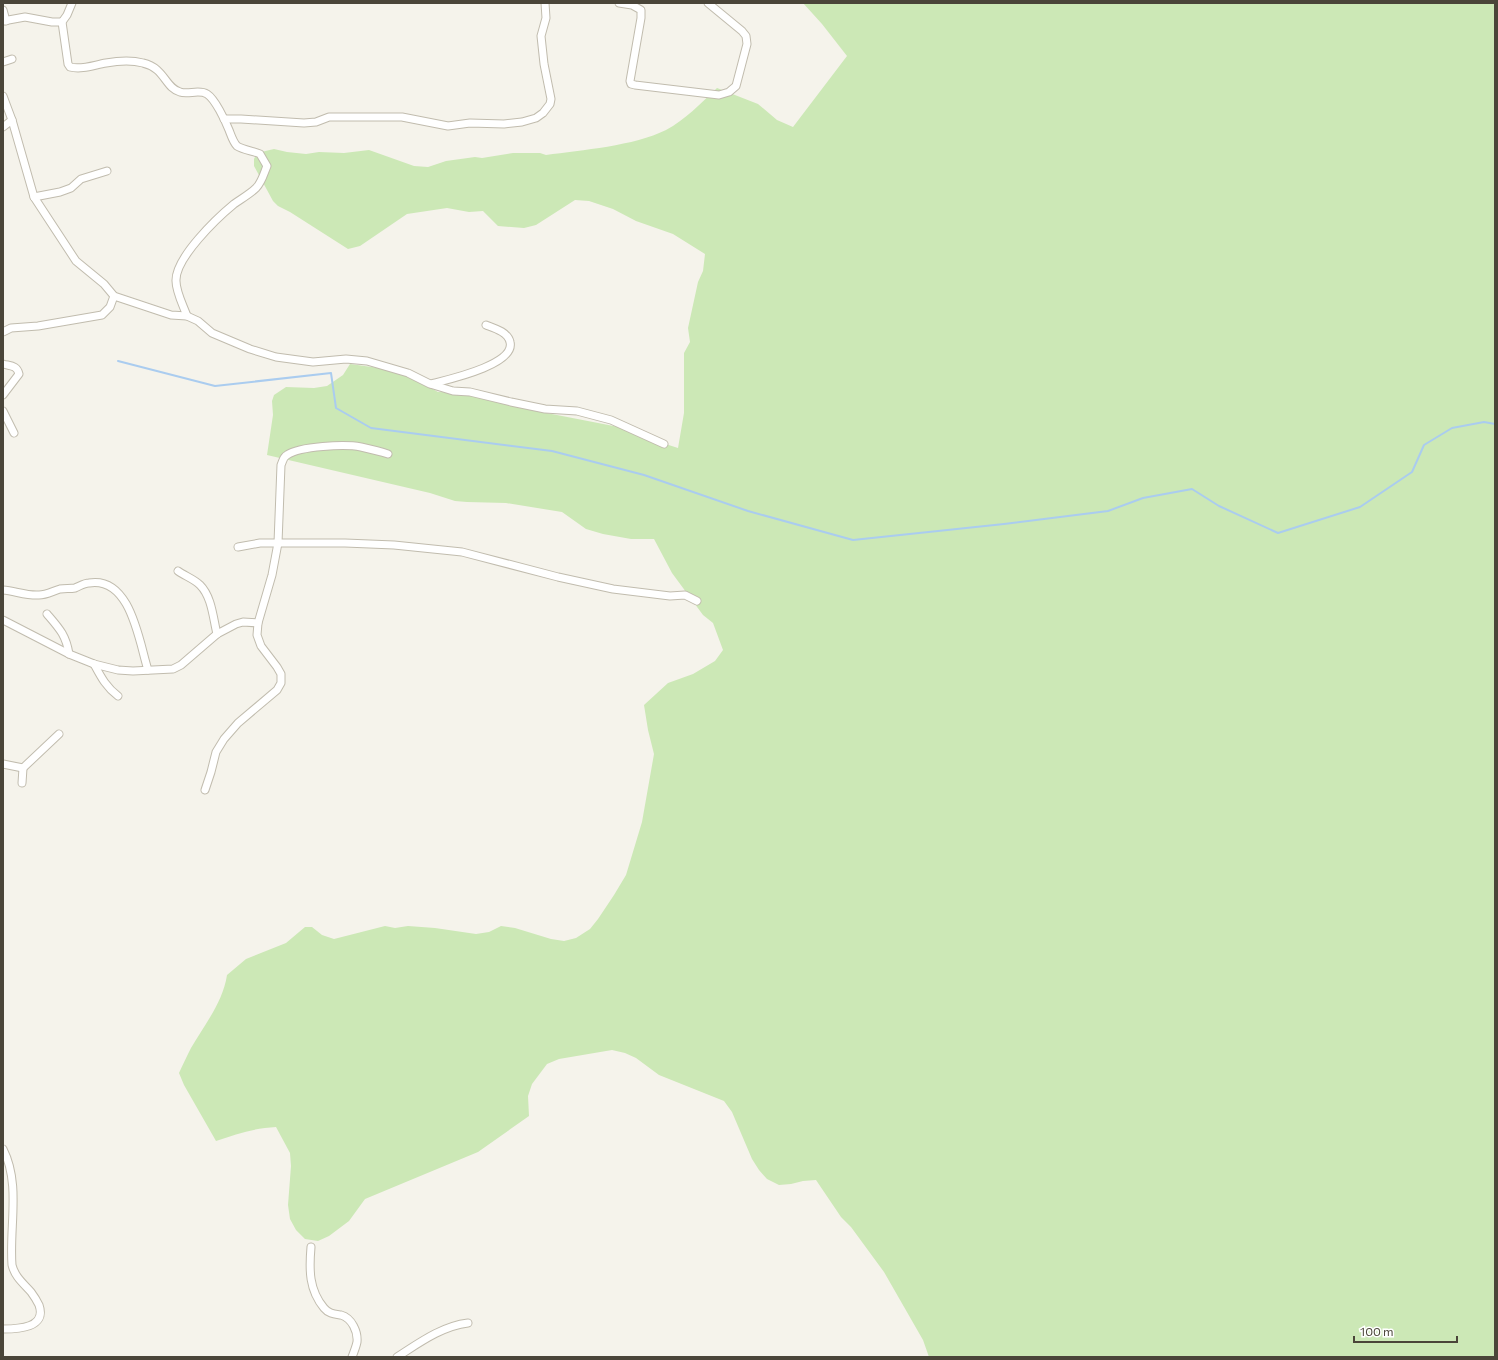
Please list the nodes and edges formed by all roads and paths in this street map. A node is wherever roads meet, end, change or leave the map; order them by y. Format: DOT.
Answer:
graph roads {
  1 [pos="72,3"];
  2 [pos="545,3"];
  3 [pos="619,3"];
  4 [pos="708,3"];
  5 [pos="3,10"];
  6 [pos="4,21"];
  7 [pos="62,22"];
  8 [pos="12,59"];
  9 [pos="3,62"];
  10 [pos="3,96"];
  11 [pos="224,119"];
  12 [pos="12,120"];
  13 [pos="3,127"];
  14 [pos="107,171"];
  15 [pos="34,197"];
  16 [pos="114,296"];
  17 [pos="187,316"];
  18 [pos="486,325"];
  19 [pos="3,332"];
  20 [pos="3,364"];
  21 [pos="430,384"];
  22 [pos="3,395"];
  23 [pos="3,411"];
  24 [pos="14,433"];
  25 [pos="664,444"];
  26 [pos="388,454"];
  27 [pos="278,544"];
  28 [pos="238,547"];
  29 [pos="178,572"];
  30 [pos="3,590"];
  31 [pos="697,601"];
  32 [pos="47,614"];
  33 [pos="3,620"];
  34 [pos="258,623"];
  35 [pos="217,634"];
  36 [pos="69,654"];
  37 [pos="94,664"];
  38 [pos="148,670"];
  39 [pos="118,696"];
  40 [pos="59,734"];
  41 [pos="3,764"];
  42 [pos="23,768"];
  43 [pos="22,783"];
  44 [pos="205,790"];
  45 [pos="3,1149"];
  46 [pos="311,1247"];
  47 [pos="468,1324"];
  48 [pos="3,1329"];
  49 [pos="352,1357"];
  50 [pos="397,1357"];
  1 -- 7 [label="street"];
  2 -- 11 [label="street"];
  3 -- 4 [label="street"];
  5 -- 6 [label="street"];
  6 -- 7 [label="street"];
  7 -- 11 [label="street"];
  8 -- 9 [label="street"];
  10 -- 12 [label="street"];
  11 -- 17 [label="street"];
  12 -- 13 [label="street"];
  12 -- 15 [label="street"];
  14 -- 15 [label="street"];
  15 -- 16 [label="street"];
  16 -- 17 [label="street"];
  16 -- 19 [label="street"];
  17 -- 21 [label="street"];
  18 -- 21 [label="street"];
  20 -- 22 [label="street"];
  21 -- 25 [label="street"];
  23 -- 24 [label="street"];
  26 -- 27 [label="street"];
  27 -- 28 [label="street"];
  27 -- 31 [label="street"];
  27 -- 34 [label="street"];
  29 -- 35 [label="street"];
  30 -- 38 [label="street"];
  32 -- 36 [label="street"];
  33 -- 36 [label="street"];
  34 -- 35 [label="street"];
  34 -- 44 [label="street"];
  35 -- 38 [label="street"];
  36 -- 37 [label="street"];
  37 -- 38 [label="street"];
  37 -- 39 [label="street"];
  40 -- 42 [label="street"];
  41 -- 42 [label="street"];
  42 -- 43 [label="street"];
  45 -- 48 [label="street"];
  46 -- 49 [label="street"];
  47 -- 50 [label="street"];
}
